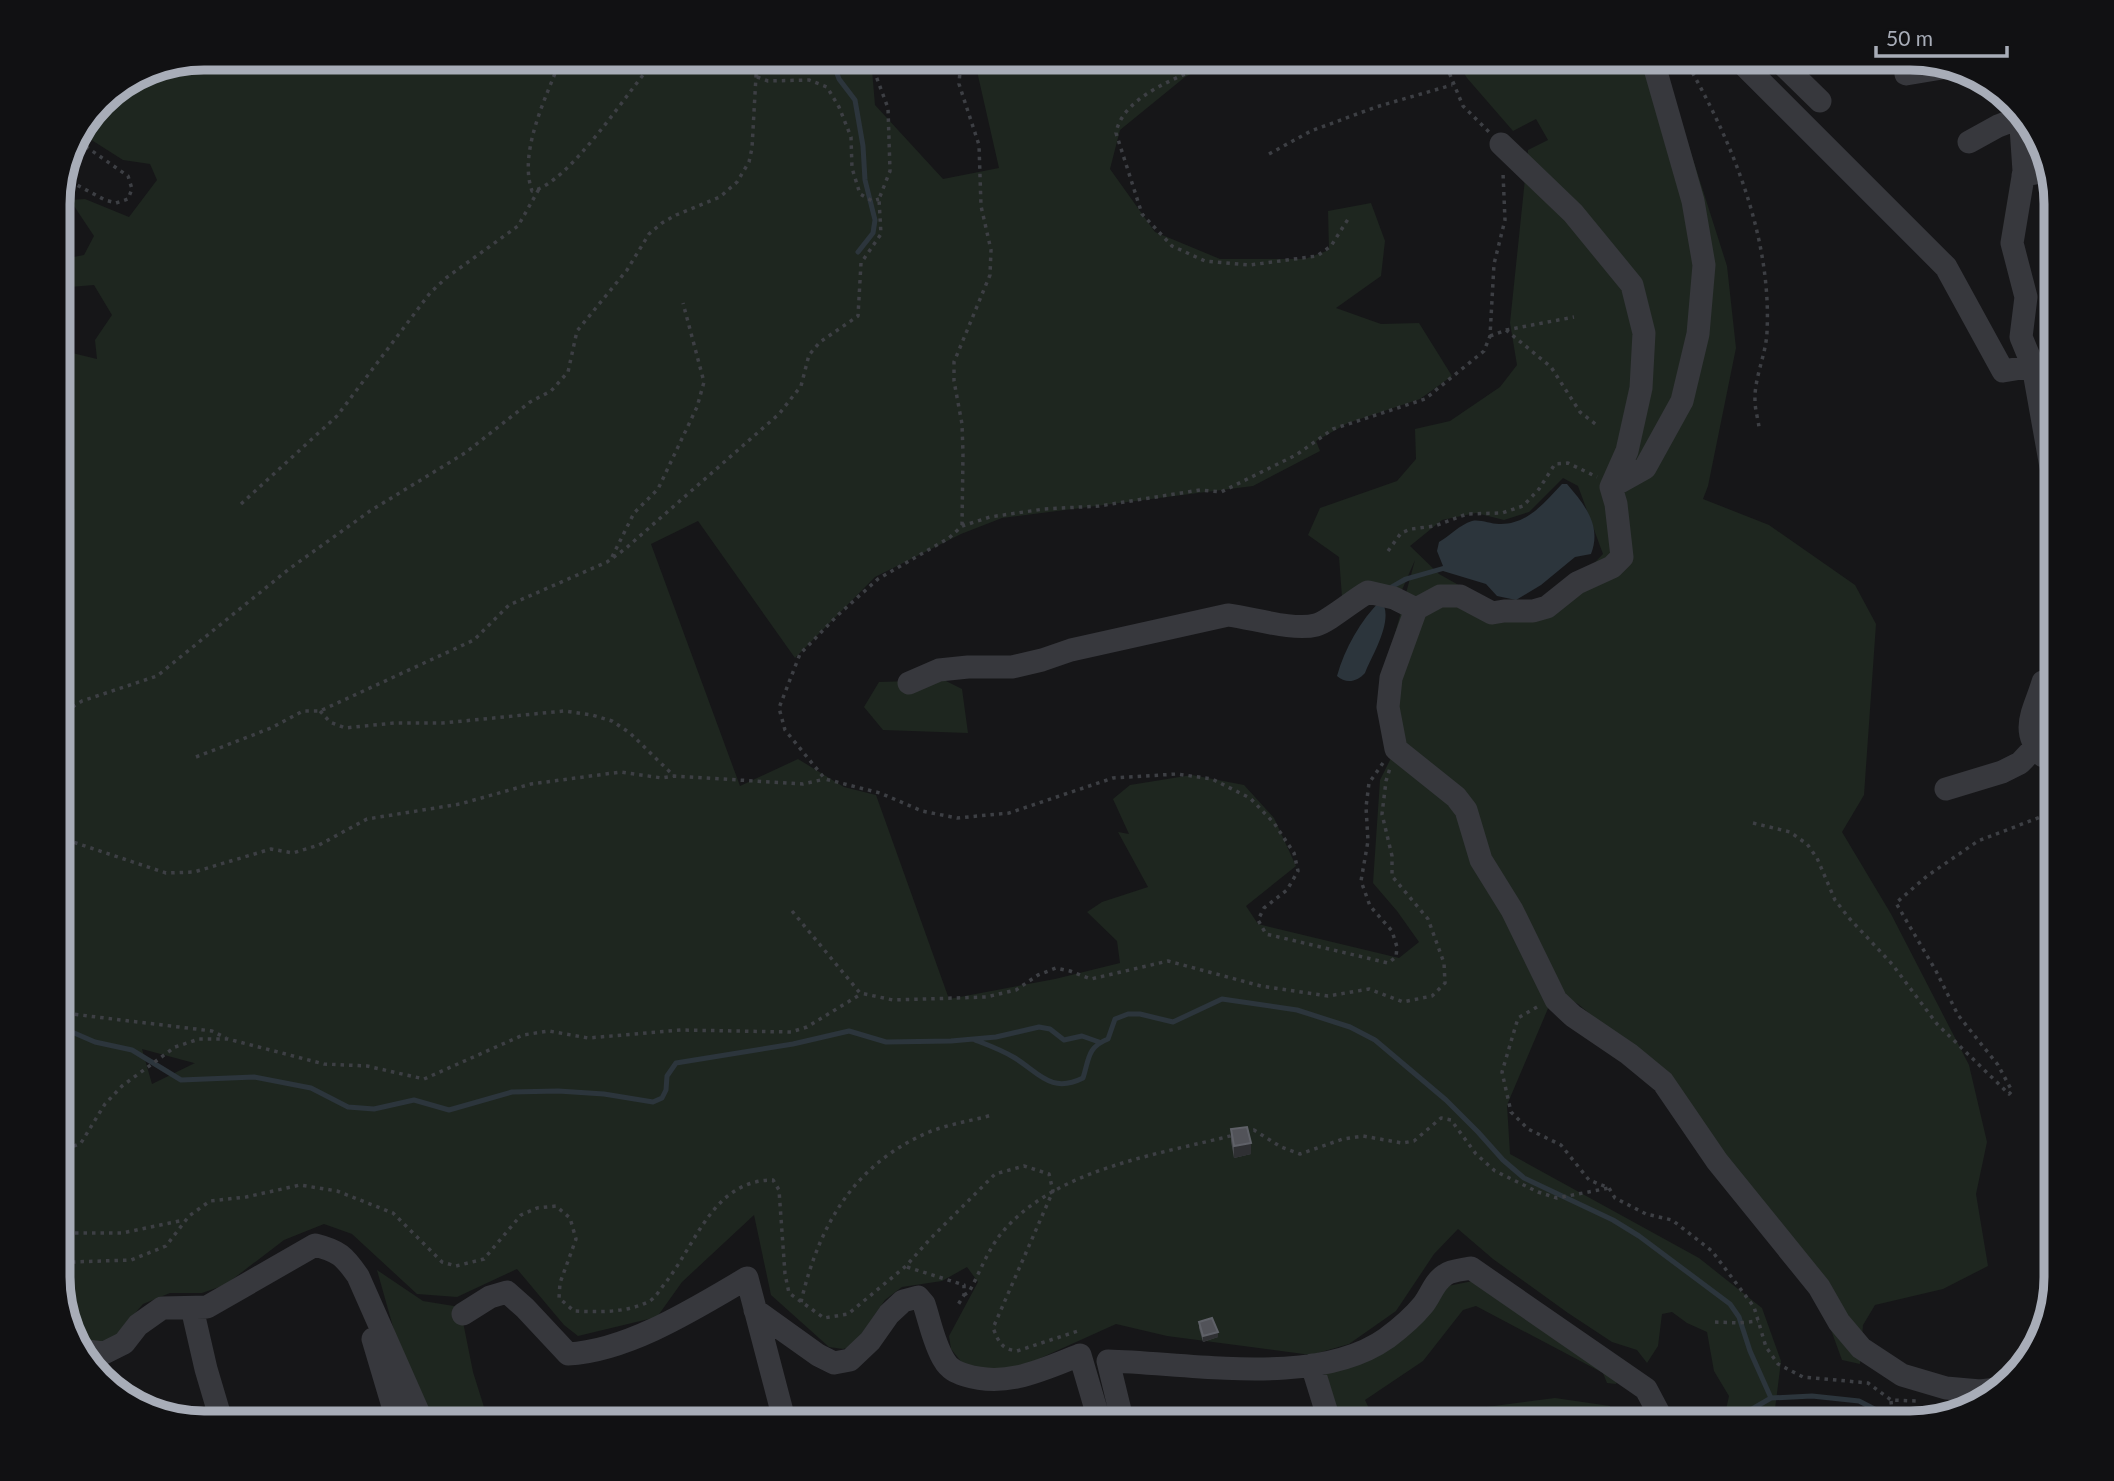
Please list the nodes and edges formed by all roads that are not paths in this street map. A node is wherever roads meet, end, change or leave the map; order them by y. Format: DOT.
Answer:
graph roads {
  1 [pos="1655,70"];
  2 [pos="1749,70"];
  3 [pos="1788,70"];
  4 [pos="1925,71"];
  5 [pos="1906,74"];
  6 [pos="1820,101"];
  7 [pos="2012,117"];
  8 [pos="2021,130"];
  9 [pos="1969,142"];
  10 [pos="1501,144"];
  11 [pos="2040,172"];
  12 [pos="2023,175"];
  13 [pos="2033,366"];
  14 [pos="2044,428"];
  15 [pos="1611,487"];
  16 [pos="1416,609"];
  17 [pos="2043,682"];
  18 [pos="909,683"];
  19 [pos="2044,750"];
  20 [pos="2044,753"];
  21 [pos="1946,789"];
  22 [pos="371,1304"];
  23 [pos="192,1308"];
  24 [pos="755,1310"];
  25 [pos="463,1314"];
  26 [pos="93,1352"];
  27 [pos="1312,1365"];
  28 [pos="1979,1391"];
  29 [pos="218,1411"];
  30 [pos="394,1411"];
  31 [pos="418,1411"];
  32 [pos="782,1411"];
  33 [pos="1096,1411"];
  34 [pos="1120,1411"];
  35 [pos="1326,1411"];
  36 [pos="1658,1411"];
  1 -- 15 [label="street"];
  2 -- 13 [label="street"];
  3 -- 6 [label="street"];
  4 -- 5 [label="street"];
  7 -- 9 [label="street"];
  8 -- 12 [label="street"];
  10 -- 15 [label="street"];
  11 -- 12 [label="street"];
  12 -- 13 [label="street"];
  13 -- 14 [label="street"];
  15 -- 16 [label="street"];
  16 -- 18 [label="street"];
  16 -- 28 [label="street"];
  17 -- 19 [label="street"];
  20 -- 21 [label="street"];
  22 -- 23 [label="street"];
  22 -- 30 [label="street"];
  22 -- 31 [label="street"];
  23 -- 26 [label="street"];
  23 -- 29 [label="street"];
  24 -- 25 [label="street"];
  24 -- 32 [label="street"];
  24 -- 33 [label="street"];
  27 -- 34 [label="street"];
  27 -- 35 [label="street"];
  27 -- 36 [label="street"];
}
